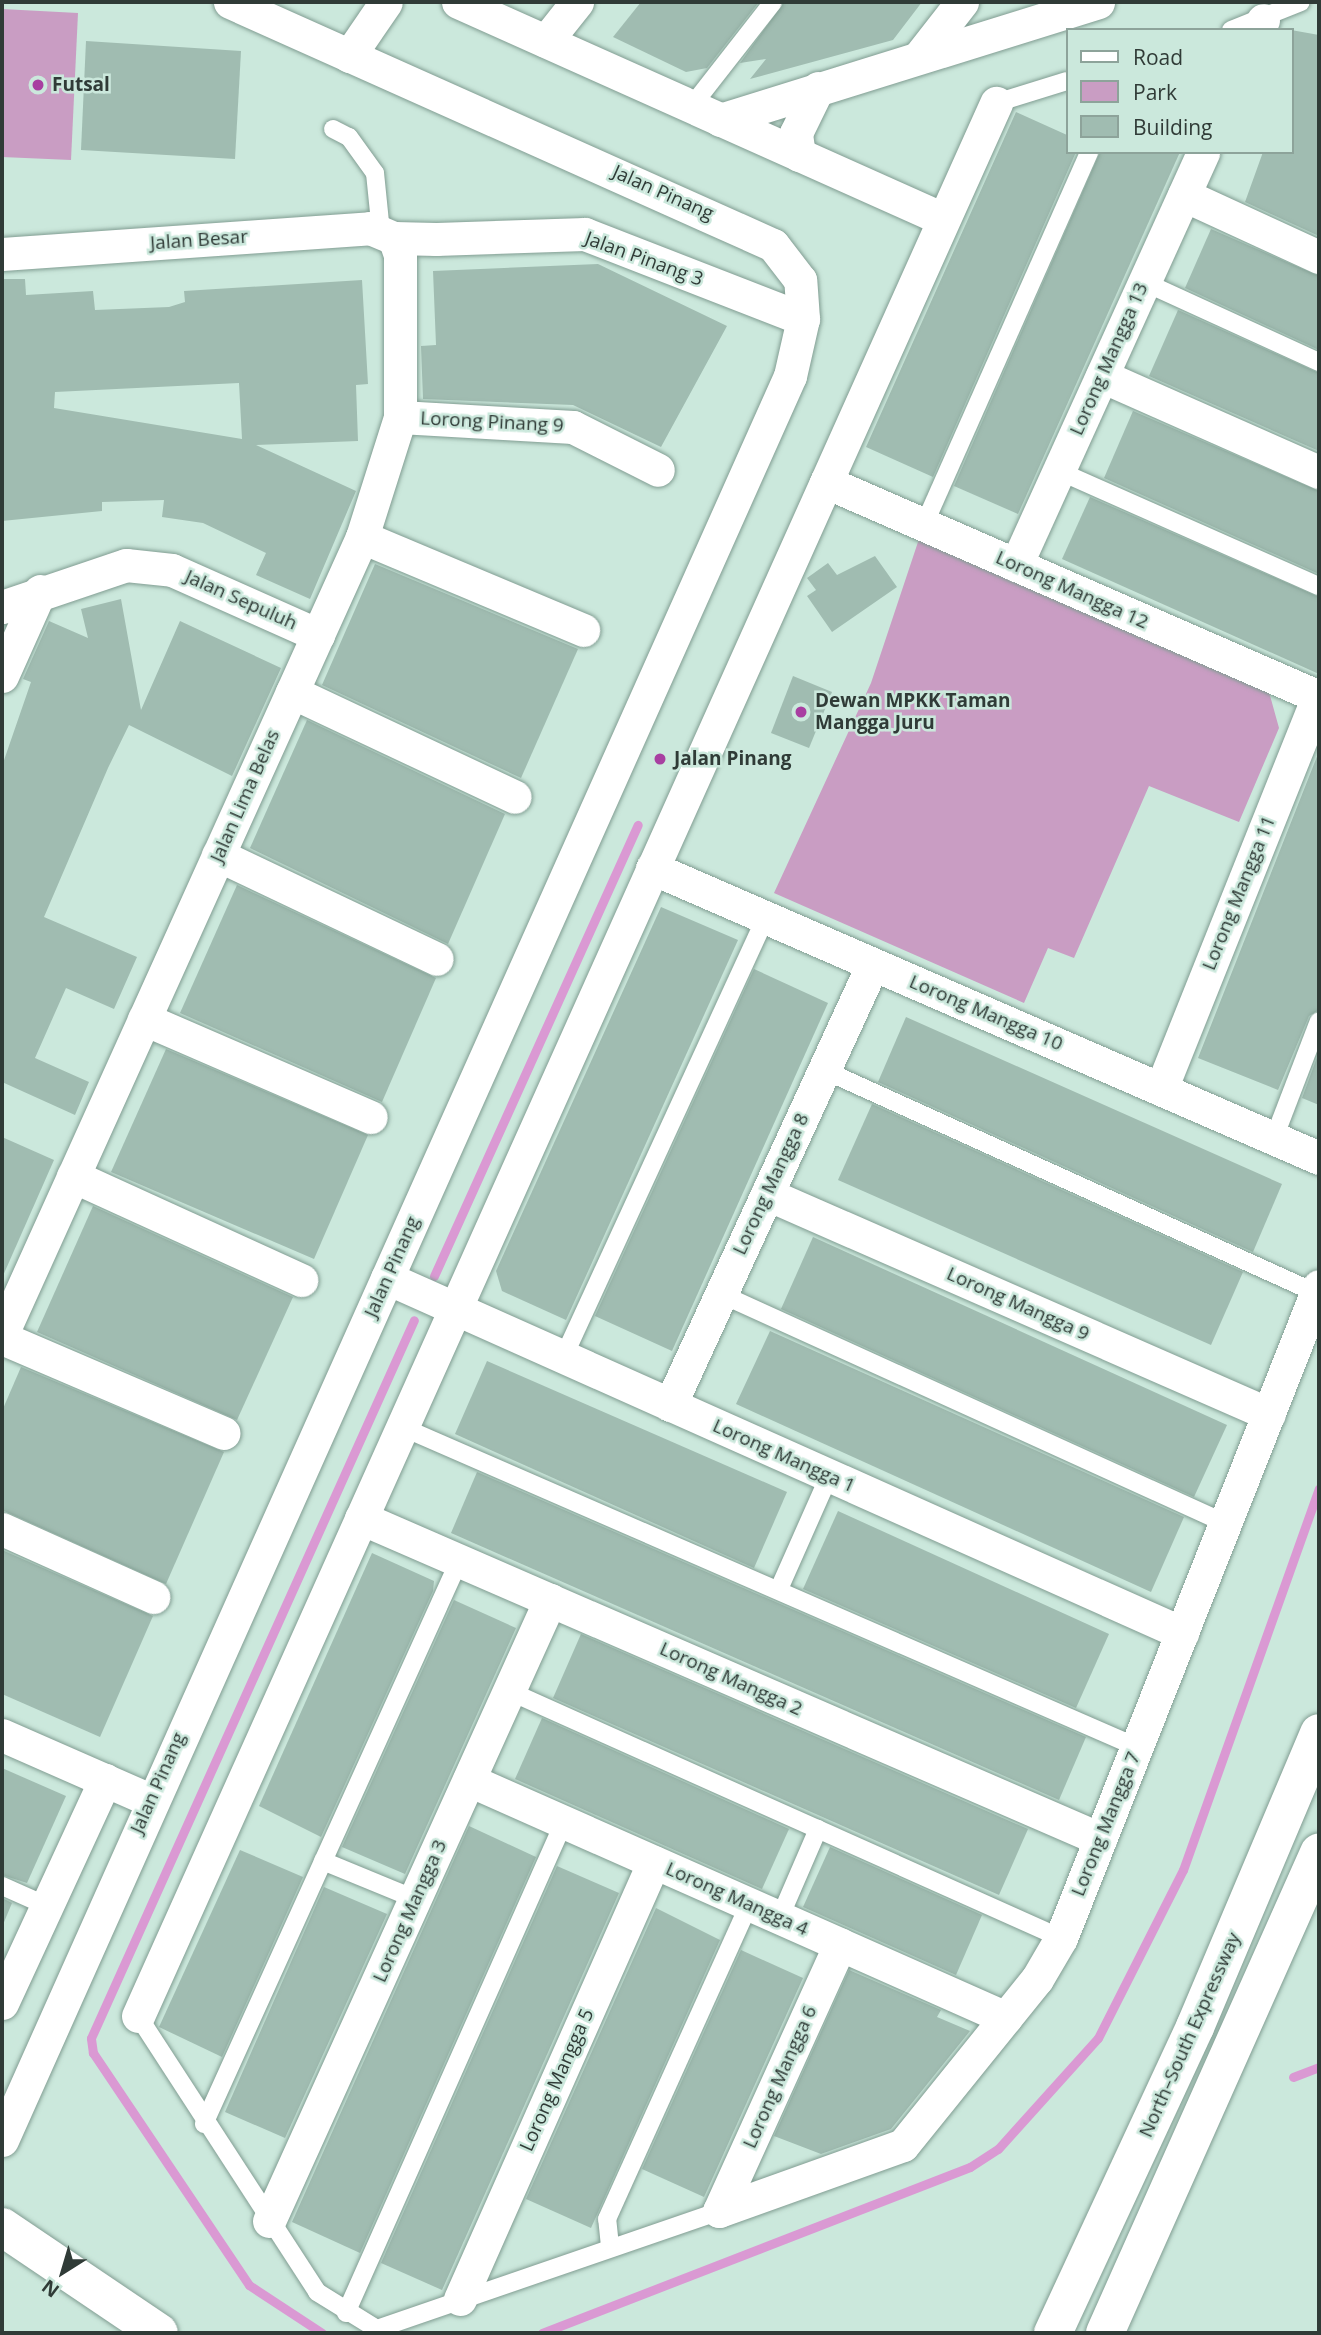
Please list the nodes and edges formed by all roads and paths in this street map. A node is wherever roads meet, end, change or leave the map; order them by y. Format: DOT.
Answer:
graph roads {
  1 [pos="230,2"];
  2 [pos="386,2"];
  3 [pos="458,2"];
  4 [pos="577,2"];
  5 [pos="773,2"];
  6 [pos="962,2"];
  7 [pos="1301,2"];
  8 [pos="1088,3"];
  9 [pos="1261,25"];
  10 [pos="1243,28"];
  11 [pos="546,41"];
  12 [pos="349,56"];
  13 [pos="919,57"];
  14 [pos="1066,81"];
  15 [pos="818,88"];
  16 [pos="996,103"];
  17 [pos="706,113"];
  18 [pos="333,129"];
  19 [pos="1088,154"];
  20 [pos="1202,154"];
  21 [pos="799,155"];
  22 [pos="1184,195"];
  23 [pos="943,219"];
  24 [pos="387,235"];
  25 [pos="2,254"];
  26 [pos="1319,257"];
  27 [pos="1144,282"];
  28 [pos="803,319"];
  29 [pos="1319,362"];
  30 [pos="1102,376"];
  31 [pos="400,417"];
  32 [pos="658,470"];
  33 [pos="1059,471"];
  34 [pos="1319,472"];
  35 [pos="826,482"];
  36 [pos="924,525"];
  37 [pos="362,537"];
  38 [pos="1016,565"];
  39 [pos="1319,586"];
  40 [pos="40,591"];
  41 [pos="2,607"];
  42 [pos="583,630"];
  43 [pos="318,635"];
  44 [pos="2,676"];
  45 [pos="292,692"];
  46 [pos="1319,697"];
  47 [pos="515,797"];
  48 [pos="218,855"];
  49 [pos="652,868"];
  50 [pos="765,917"];
  51 [pos="438,959"];
  52 [pos="873,964"];
  53 [pos="144,1019"];
  54 [pos="1319,1021"];
  55 [pos="824,1070"];
  56 [pos="1161,1089"];
  57 [pos="371,1117"];
  58 [pos="1274,1138"];
  59 [pos="1319,1158"];
  60 [pos="73,1177"];
  61 [pos="767,1194"];
  62 [pos="387,1278"];
  63 [pos="301,1280"];
  64 [pos="1318,1290"];
  65 [pos="721,1294"];
  66 [pos="455,1309"];
  67 [pos="2,1336"];
  68 [pos="565,1356"];
  69 [pos="670,1405"];
  70 [pos="1269,1414"];
  71 [pos="402,1427"];
  72 [pos="224,1433"];
  73 [pos="829,1476"];
  74 [pos="361,1518"];
  75 [pos="1225,1523"];
  76 [pos="2,1529"];
  77 [pos="459,1561"];
  78 [pos="779,1589"];
  79 [pos="153,1597"];
  80 [pos="550,1600"];
  81 [pos="1182,1633"];
  82 [pos="509,1691"];
  83 [pos="1319,1733"];
  84 [pos="2,1735"];
  85 [pos="1136,1747"];
  86 [pos="105,1780"];
  87 [pos="469,1780"];
  88 [pos="150,1800"];
  89 [pos="564,1822"];
  90 [pos="818,1829"];
  91 [pos="1100,1839"];
  92 [pos="1319,1853"];
  93 [pos="323,1861"];
  94 [pos="654,1862"];
  95 [pos="2,1886"];
  96 [pos="415,1899"];
  97 [pos="750,1904"];
  98 [pos="47,1906"];
  99 [pos="780,1917"];
  100 [pos="1061,1938"];
  101 [pos="840,1944"];
  102 [pos="2,2003"];
  103 [pos="138,2016"];
  104 [pos="1006,2018"];
  105 [pos="204,2124"];
  106 [pos="2,2140"];
  107 [pos="719,2211"];
  108 [pos="269,2221"];
  109 [pos="2,2227"];
  110 [pos="610,2246"];
  111 [pos="460,2299"];
  112 [pos="346,2313"];
  113 [pos="159,2333"];
  114 [pos="1053,2333"];
  115 [pos="1105,2333"];
  1 -- 12 [label="street, Jalan Pinang"];
  2 -- 12 [label="street"];
  3 -- 11 [label="street"];
  4 -- 11 [label="street"];
  5 -- 17 [label="lane"];
  6 -- 13 [label="street"];
  7 -- 9 [label="lane"];
  8 -- 13 [label="street"];
  9 -- 10 [label="lane"];
  11 -- 17 [label="street"];
  12 -- 28 [label="street, Jalan Pinang"];
  13 -- 15 [label="street"];
  14 -- 16 [label="lane"];
  15 -- 17 [label="street"];
  15 -- 21 [label="street"];
  16 -- 23 [label="street"];
  17 -- 21 [label="street"];
  18 -- 24 [label="lane"];
  19 -- 36 [label="lane"];
  20 -- 22 [label="street, Lorong Mangga 13"];
  21 -- 23 [label="street"];
  22 -- 26 [label="street"];
  22 -- 27 [label="street, Lorong Mangga 13"];
  23 -- 35 [label="street"];
  24 -- 25 [label="street, Jalan Besar"];
  24 -- 28 [label="street, Jalan Pinang 3"];
  24 -- 31 [label="street, Jalan Lima Belas"];
  27 -- 29 [label="lane"];
  27 -- 30 [label="street, Lorong Mangga 13"];
  28 -- 62 [label="street, Jalan Pinang"];
  30 -- 33 [label="street, Lorong Mangga 13"];
  30 -- 34 [label="street"];
  31 -- 32 [label="street, Lorong Pinang 9"];
  31 -- 37 [label="street, Jalan Lima Belas"];
  33 -- 38 [label="street, Lorong Mangga 13"];
  33 -- 39 [label="lane"];
  35 -- 36 [label="street, Lorong Mangga 12"];
  35 -- 49 [label="street"];
  36 -- 38 [label="street, Lorong Mangga 12"];
  37 -- 42 [label="street"];
  37 -- 43 [label="street, Jalan Lima Belas"];
  38 -- 46 [label="street, Lorong Mangga 12"];
  40 -- 41 [label="street, Jalan Sepuluh"];
  40 -- 43 [label="street, Jalan Sepuluh"];
  40 -- 44 [label="street"];
  43 -- 45 [label="street, Jalan Lima Belas"];
  45 -- 47 [label="street"];
  45 -- 48 [label="street, Jalan Lima Belas"];
  46 -- 56 [label="street, Lorong Mangga 11"];
  48 -- 51 [label="street"];
  48 -- 53 [label="street, Jalan Lima Belas"];
  49 -- 50 [label="street, Lorong Mangga 10"];
  49 -- 66 [label="street"];
  50 -- 52 [label="street, Lorong Mangga 10"];
  50 -- 68 [label="lane"];
  52 -- 55 [label="street, Lorong Mangga 8"];
  52 -- 56 [label="street, Lorong Mangga 10"];
  53 -- 57 [label="street"];
  53 -- 60 [label="street, Jalan Lima Belas"];
  54 -- 58 [label="lane"];
  55 -- 61 [label="street, Lorong Mangga 8"];
  55 -- 64 [label="lane"];
  56 -- 58 [label="street, Lorong Mangga 10"];
  58 -- 59 [label="street, Lorong Mangga 10"];
  60 -- 63 [label="street"];
  60 -- 67 [label="street, Jalan Lima Belas"];
  61 -- 65 [label="street, Lorong Mangga 8"];
  61 -- 70 [label="street, Lorong Mangga 9"];
  62 -- 66 [label="street, Lorong Mangga 1"];
  62 -- 88 [label="street, Jalan Pinang"];
  64 -- 70 [label="street, Lorong Mangga 7"];
  65 -- 69 [label="street, Lorong Mangga 8"];
  65 -- 75 [label="lane"];
  66 -- 68 [label="street, Lorong Mangga 1"];
  66 -- 71 [label="street"];
  67 -- 72 [label="street"];
  68 -- 69 [label="street, Lorong Mangga 1"];
  69 -- 73 [label="street, Lorong Mangga 1"];
  70 -- 75 [label="street, Lorong Mangga 7"];
  71 -- 74 [label="street"];
  71 -- 78 [label="lane"];
  73 -- 78 [label="lane"];
  73 -- 81 [label="street, Lorong Mangga 1"];
  74 -- 77 [label="street, Lorong Mangga 2"];
  74 -- 103 [label="street"];
  75 -- 81 [label="street, Lorong Mangga 7"];
  76 -- 79 [label="street"];
  77 -- 80 [label="street, Lorong Mangga 2"];
  77 -- 93 [label="lane"];
  78 -- 85 [label="lane"];
  80 -- 82 [label="street, Lorong Mangga 3"];
  80 -- 91 [label="street, Lorong Mangga 2"];
  81 -- 85 [label="street, Lorong Mangga 7"];
  82 -- 87 [label="street, Lorong Mangga 3"];
  82 -- 90 [label="lane"];
  83 -- 114 [label="main road, North–South Expressway"];
  84 -- 86 [label="street"];
  85 -- 91 [label="street, Lorong Mangga 7"];
  86 -- 88 [label="street"];
  86 -- 98 [label="street"];
  87 -- 89 [label="street, Lorong Mangga 4"];
  87 -- 96 [label="street, Lorong Mangga 3"];
  88 -- 106 [label="street, Jalan Pinang"];
  89 -- 94 [label="street, Lorong Mangga 4"];
  89 -- 112 [label="lane"];
  90 -- 99 [label="lane"];
  90 -- 100 [label="lane"];
  91 -- 100 [label="street, Lorong Mangga 7"];
  92 -- 115 [label="main road"];
  93 -- 96 [label="lane"];
  93 -- 105 [label="lane"];
  94 -- 97 [label="street, Lorong Mangga 4"];
  94 -- 111 [label="street, Lorong Mangga 5"];
  95 -- 98 [label="lane"];
  96 -- 108 [label="street, Lorong Mangga 3"];
  97 -- 99 [label="street, Lorong Mangga 4"];
  97 -- 110 [label="lane"];
  98 -- 102 [label="street"];
  99 -- 101 [label="street, Lorong Mangga 4"];
  100 -- 104 [label="street, Lorong Mangga 7"];
  101 -- 104 [label="street, Lorong Mangga 4"];
  101 -- 107 [label="street, Lorong Mangga 6"];
  103 -- 105 [label="lane"];
  104 -- 107 [label="street, Lorong Mangga 7"];
  105 -- 108 [label="lane"];
  107 -- 110 [label="lane"];
  108 -- 112 [label="lane"];
  109 -- 113 [label="main road"];
  110 -- 111 [label="lane"];
  111 -- 112 [label="lane"];
}
